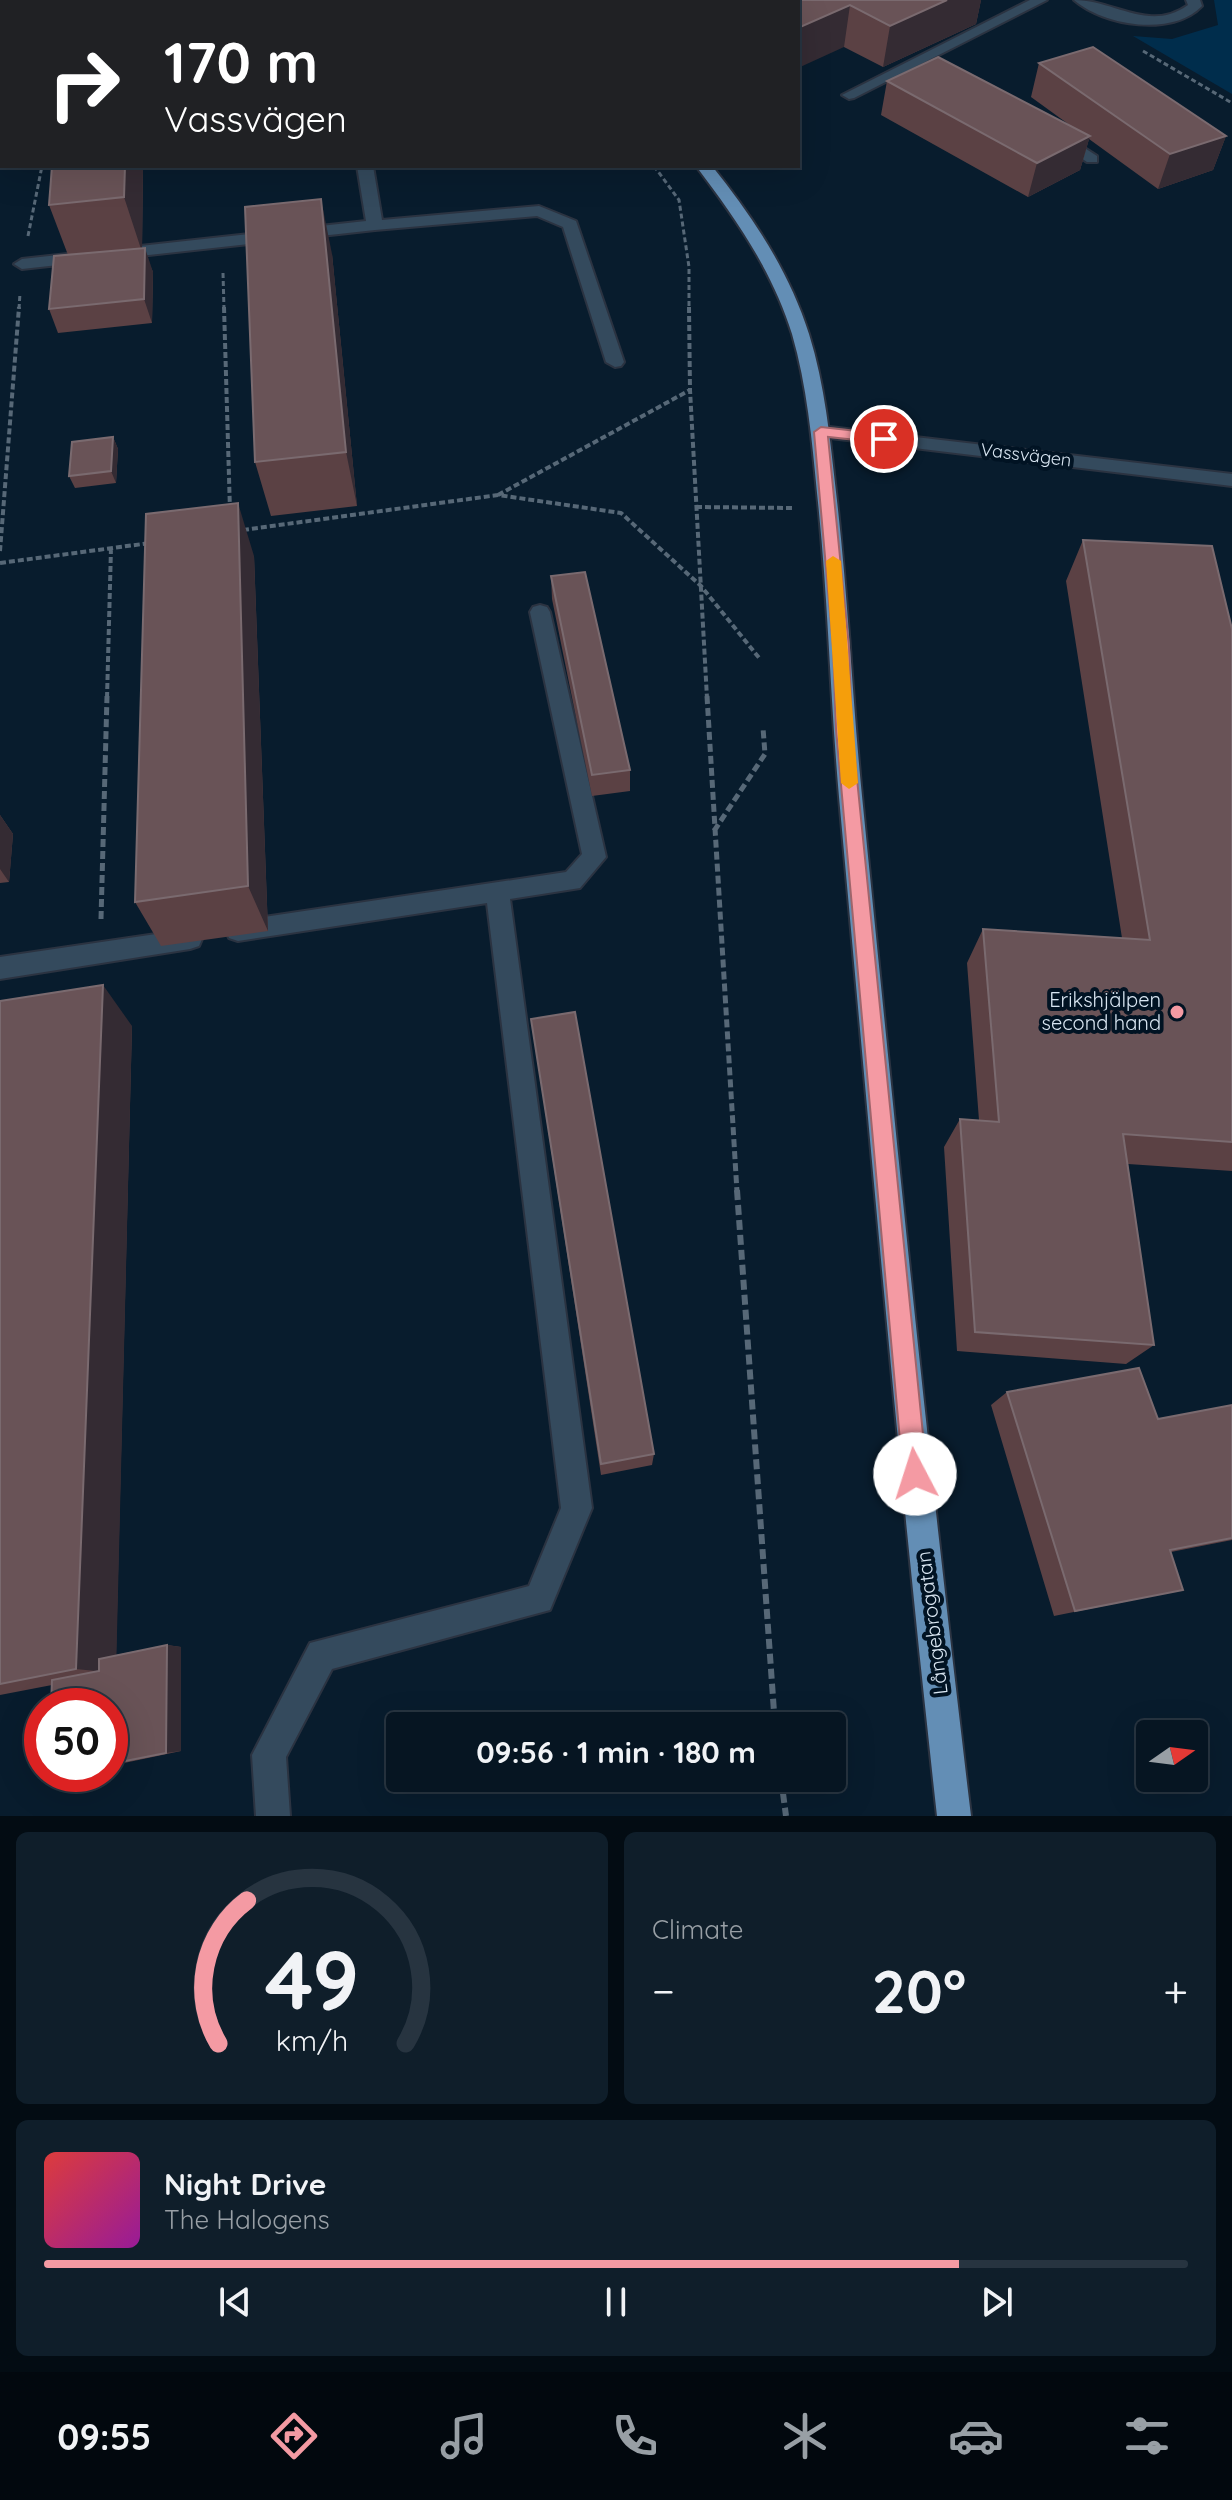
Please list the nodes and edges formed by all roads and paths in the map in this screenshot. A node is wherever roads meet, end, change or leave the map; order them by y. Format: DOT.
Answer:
graph roads {
  1 [pos="1040,0"];
  2 [pos="1081,0"];
  3 [pos="1193,0"];
  4 [pos="849,95"];
  5 [pos="1039,124"];
  6 [pos="1092,159"];
  7 [pos="42,168"];
  8 [pos="365,168"];
  9 [pos="655,168"];
  10 [pos="705,168"];
  11 [pos="375,225"];
  12 [pos="222,242"];
  13 [pos="22,264"];
  14 [pos="615,362"];
  15 [pos="690,390"];
  16 [pos="821,432"];
  17 [pos="1232,480"];
  18 [pos="498,495"];
  19 [pos="696,507"];
  20 [pos="828,508"];
  21 [pos="231,516"];
  22 [pos="231,532"];
  23 [pos="156,542"];
  24 [pos="111,548"];
  25 [pos="0,551"];
  26 [pos="0,563"];
  27 [pos="701,586"];
  28 [pos="540,612"];
  29 [pos="760,659"];
  30 [pos="763,728"];
  31 [pos="714,832"];
  32 [pos="497,891"];
  33 [pos="100,952"];
  34 [pos="0,968"];
  35 [pos="774,1712"];
  36 [pos="783,1792"];
  37 [pos="273,1816"];
  38 [pos="786,1816"];
  39 [pos="954,1816"];
  1 -- 4 [label="street"];
  2 -- 3 [label="street"];
  5 -- 6 [label="street"];
  7 -- 13 [label="path"];
  8 -- 11 [label="street"];
  9 -- 15 [label="path"];
  10 -- 16 [label="main road, Långebrogatan"];
  11 -- 12 [label="street"];
  11 -- 14 [label="street"];
  12 -- 13 [label="street"];
  12 -- 21 [label="path"];
  13 -- 25 [label="path"];
  15 -- 18 [label="path"];
  15 -- 19 [label="path"];
  16 -- 17 [label="street, Vassvägen"];
  16 -- 20 [label="main road, Långebrogatan"];
  18 -- 22 [label="path"];
  18 -- 27 [label="path"];
  19 -- 20 [label="path"];
  19 -- 27 [label="path"];
  20 -- 39 [label="main road, Långebrogatan"];
  23 -- 24 [label="path"];
  24 -- 26 [label="path"];
  24 -- 33 [label="path"];
  27 -- 29 [label="path"];
  27 -- 31 [label="path"];
  28 -- 32 [label="street"];
  30 -- 31 [label="path"];
  31 -- 35 [label="path"];
  32 -- 33 [label="street"];
  32 -- 37 [label="street"];
  33 -- 34 [label="street"];
  36 -- 38 [label="path"];
}
